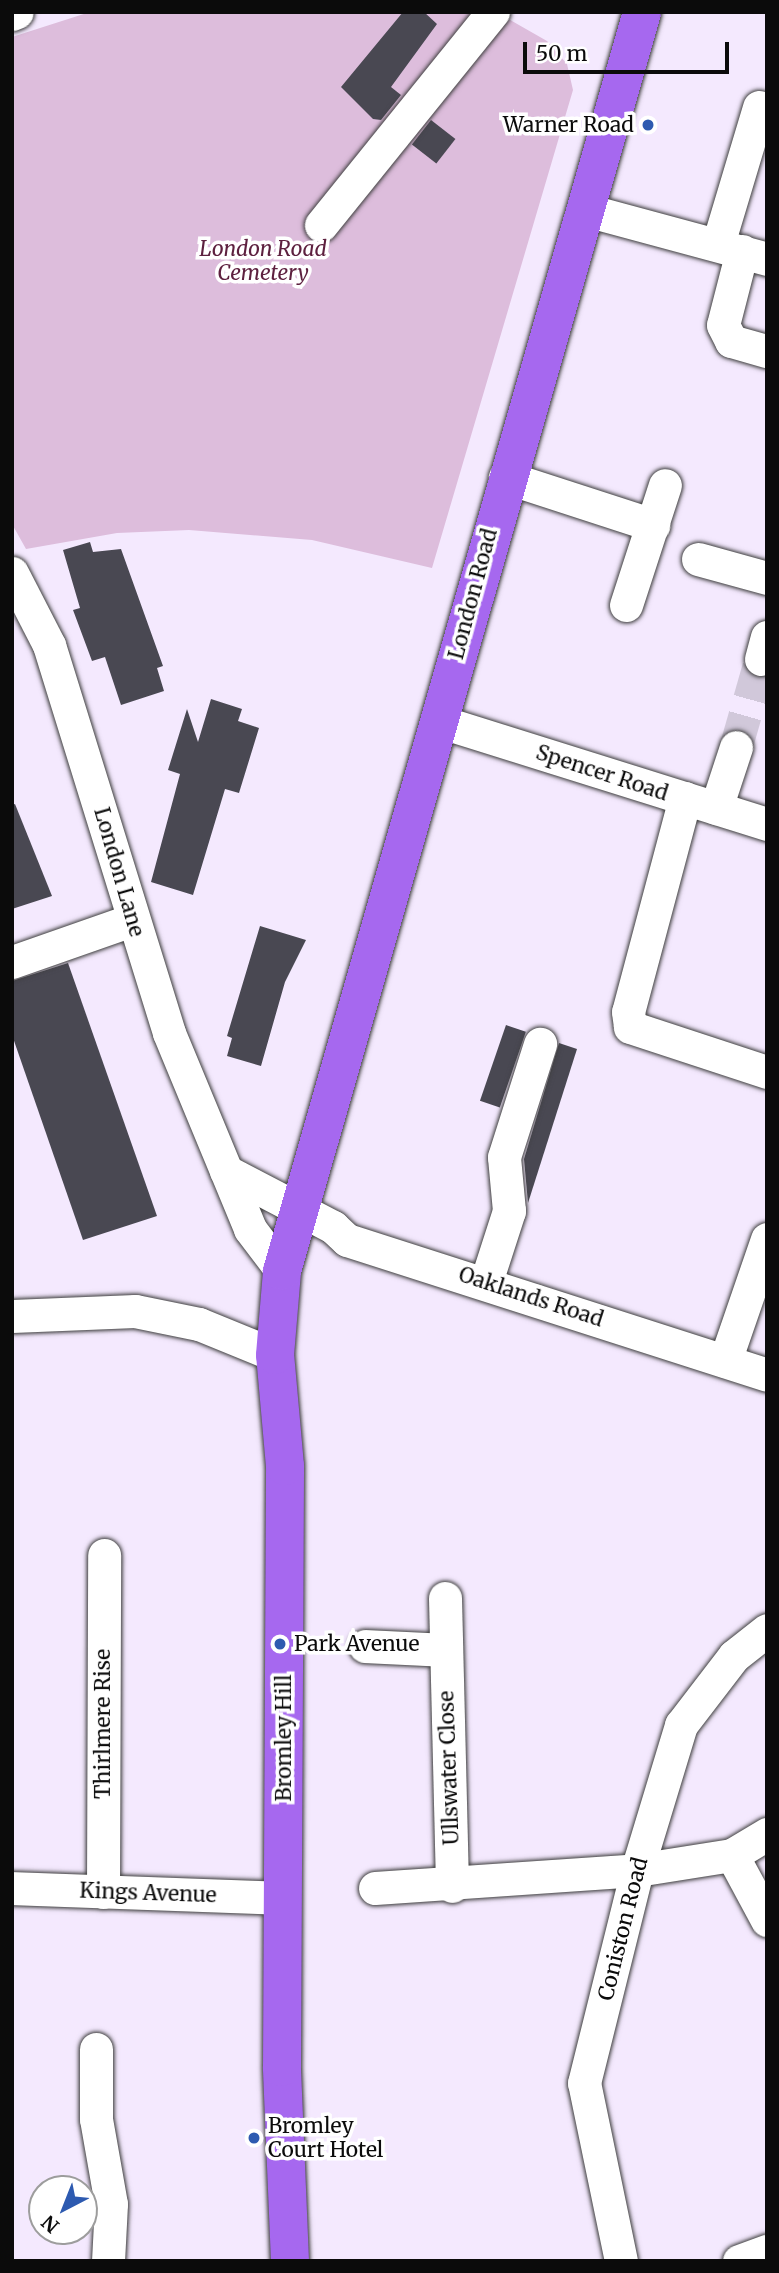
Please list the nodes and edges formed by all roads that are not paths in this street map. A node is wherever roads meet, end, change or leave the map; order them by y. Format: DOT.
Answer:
graph roads {
  1 [pos="493,12"];
  2 [pos="633,14"];
  3 [pos="759,107"];
  4 [pos="586,211"];
  5 [pos="321,225"];
  6 [pos="742,251"];
  7 [pos="767,351"];
  8 [pos="505,477"];
  9 [pos="666,485"];
  10 [pos="653,524"];
  11 [pos="698,559"];
  12 [pos="12,573"];
  13 [pos="767,578"];
  14 [pos="626,605"];
  15 [pos="438,721"];
  16 [pos="736,747"];
  17 [pos="685,799"];
  18 [pos="716,808"];
  19 [pos="767,824"];
  20 [pos="132,920"];
  21 [pos="12,962"];
  22 [pos="540,1044"];
  23 [pos="767,1072"];
  24 [pos="226,1171"];
  25 [pos="304,1194"];
  26 [pos="767,1239"];
  27 [pos="282,1271"];
  28 [pos="481,1280"];
  29 [pos="12,1316"];
  30 [pos="275,1355"];
  31 [pos="724,1361"];
  32 [pos="767,1375"];
  33 [pos="104,1555"];
  34 [pos="445,1598"];
  35 [pos="767,1630"];
  36 [pos="365,1646"];
  37 [pos="446,1650"];
  38 [pos="767,1834"];
  39 [pos="732,1855"];
  40 [pos="637,1870"];
  41 [pos="452,1885"];
  42 [pos="12,1888"];
  43 [pos="376,1888"];
  44 [pos="103,1892"];
  45 [pos="283,1898"];
  46 [pos="767,1920"];
  47 [pos="96,2049"];
  48 [pos="767,2251"];
  49 [pos="108,2261"];
  50 [pos="290,2261"];
  51 [pos="621,2261"];
  52 [pos="739,2261"];
  1 -- 5 [label="street"];
  2 -- 4 [label="main road, London Road"];
  3 -- 6 [label="street"];
  4 -- 6 [label="street"];
  4 -- 8 [label="main road, London Road"];
  6 -- 7 [label="street"];
  8 -- 10 [label="street"];
  8 -- 15 [label="main road, London Road"];
  9 -- 10 [label="street"];
  10 -- 14 [label="street"];
  11 -- 13 [label="street"];
  12 -- 20 [label="street, London Lane"];
  15 -- 17 [label="street, Spencer Road"];
  15 -- 25 [label="main road, London Road"];
  16 -- 18 [label="street"];
  17 -- 18 [label="street, Spencer Road"];
  17 -- 23 [label="street"];
  18 -- 19 [label="street, Spencer Road"];
  20 -- 21 [label="street"];
  20 -- 24 [label="street, London Lane"];
  22 -- 28 [label="street"];
  24 -- 25 [label="street"];
  24 -- 27 [label="street, London Lane"];
  25 -- 27 [label="main road, Bromley Hill"];
  25 -- 28 [label="street, Oaklands Road"];
  26 -- 31 [label="street"];
  27 -- 30 [label="main road, Bromley Hill"];
  28 -- 31 [label="street, Oaklands Road"];
  29 -- 30 [label="street"];
  30 -- 45 [label="main road, Bromley Hill"];
  31 -- 32 [label="street, Oaklands Road"];
  33 -- 44 [label="street, Thirlmere Rise"];
  34 -- 37 [label="street, Ullswater Close"];
  35 -- 40 [label="street, Coniston Road"];
  36 -- 37 [label="street"];
  37 -- 41 [label="street, Ullswater Close"];
  38 -- 39 [label="street"];
  39 -- 40 [label="street"];
  39 -- 46 [label="street"];
  40 -- 41 [label="street"];
  40 -- 51 [label="street, Coniston Road"];
  41 -- 43 [label="street"];
  42 -- 44 [label="street, Kings Avenue"];
  44 -- 45 [label="street, Kings Avenue"];
  45 -- 50 [label="main road, Bromley Hill"];
  47 -- 49 [label="street"];
  48 -- 52 [label="street"];
}
